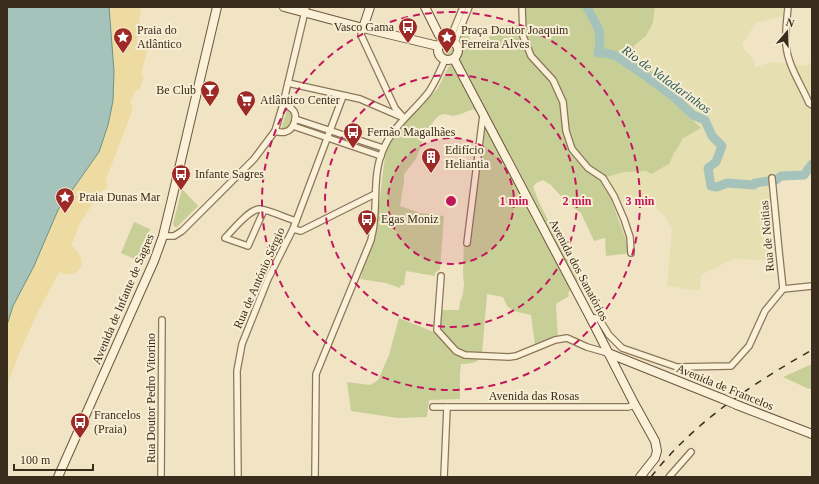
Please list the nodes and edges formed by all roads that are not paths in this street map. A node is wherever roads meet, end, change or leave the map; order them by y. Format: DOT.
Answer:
graph roads {
  1 [pos="217,7"];
  2 [pos="284,7"];
  3 [pos="370,7"];
  4 [pos="425,7"];
  5 [pos="463,7"];
  6 [pos="469,7"];
  7 [pos="522,7"];
  8 [pos="788,7"];
  9 [pos="305,10"];
  10 [pos="363,28"];
  11 [pos="450,40"];
  12 [pos="438,46"];
  13 [pos="454,59"];
  14 [pos="445,60"];
  15 [pos="288,83"];
  16 [pos="343,96"];
  17 [pos="283,104"];
  18 [pos="812,105"];
  19 [pos="483,114"];
  20 [pos="404,118"];
  21 [pos="295,119"];
  22 [pos="293,126"];
  23 [pos="275,131"];
  24 [pos="330,131"];
  25 [pos="328,138"];
  26 [pos="383,148"];
  27 [pos="381,156"];
  28 [pos="773,180"];
  29 [pos="375,194"];
  30 [pos="264,210"];
  31 [pos="296,222"];
  32 [pos="293,229"];
  33 [pos="163,236"];
  34 [pos="467,243"];
  35 [pos="631,252"];
  36 [pos="441,276"];
  37 [pos="812,286"];
  38 [pos="783,288"];
  39 [pos="590,317"];
  40 [pos="162,320"];
  41 [pos="608,353"];
  42 [pos="628,361"];
  43 [pos="619,374"];
  44 [pos="635,405"];
  45 [pos="433,407"];
  46 [pos="447,407"];
  47 [pos="812,434"];
  48 [pos="691,452"];
  49 [pos="60,475"];
  50 [pos="162,477"];
  51 [pos="238,477"];
  52 [pos="315,477"];
  53 [pos="444,477"];
  54 [pos="640,477"];
  55 [pos="669,477"];
  1 -- 33 [label="main road, Avenida de Infante de Sagres"];
  2 -- 9 [label="main road"];
  3 -- 10 [label="main road"];
  4 -- 11 [label="main road"];
  5 -- 11 [label="street"];
  6 -- 11 [label="street"];
  7 -- 35 [label="street"];
  8 -- 18 [label="street"];
  9 -- 10 [label="main road"];
  9 -- 15 [label="street"];
  10 -- 12 [label="main road"];
  10 -- 20 [label="street"];
  11 -- 12 [label="main road"];
  11 -- 13 [label="main road"];
  12 -- 14 [label="main road"];
  13 -- 14 [label="main road"];
  13 -- 19 [label="main road, Avenida dos Sanatórios"];
  14 -- 20 [label="street"];
  15 -- 16 [label="street"];
  15 -- 17 [label="street"];
  16 -- 20 [label="street"];
  16 -- 24 [label="street, Rua de António Sérgio"];
  17 -- 21 [label="street"];
  17 -- 23 [label="street"];
  19 -- 34 [label="street"];
  19 -- 39 [label="main road, Avenida dos Sanatórios"];
  20 -- 26 [label="street"];
  21 -- 22 [label="street"];
  21 -- 24 [label="street"];
  22 -- 23 [label="street"];
  22 -- 25 [label="street"];
  23 -- 33 [label="street"];
  24 -- 25 [label="street, Rua de António Sérgio"];
  24 -- 26 [label="street"];
  25 -- 27 [label="street"];
  25 -- 31 [label="street, Rua de António Sérgio"];
  26 -- 27 [label="street"];
  27 -- 29 [label="street"];
  28 -- 38 [label="street, Rua de Noitias"];
  29 -- 32 [label="street"];
  29 -- 52 [label="street"];
  30 -- 30 [label="street"];
  30 -- 31 [label="street"];
  31 -- 32 [label="street, Rua de António Sérgio"];
  32 -- 51 [label="street, Rua de António Sérgio"];
  33 -- 49 [label="main road, Avenida de Infante de Sagres"];
  36 -- 41 [label="street"];
  37 -- 38 [label="street"];
  38 -- 39 [label="street"];
  39 -- 41 [label="main road, Avenida dos Sanatórios"];
  40 -- 50 [label="street, Rua Doutor Pedro Vitorino"];
  41 -- 42 [label="main road, Avenida de Francelos"];
  41 -- 43 [label="main road, Avenida dos Sanatórios"];
  42 -- 43 [label="main road"];
  42 -- 47 [label="main road, Avenida de Francelos, bridge"];
  43 -- 44 [label="main road, Avenida dos Sanatórios"];
  44 -- 46 [label="street, Avenida das Rosas"];
  44 -- 54 [label="main road, Avenida dos Sanatórios"];
  45 -- 46 [label="street, Avenida das Rosas"];
  46 -- 53 [label="street"];
  48 -- 55 [label="street"];
}
